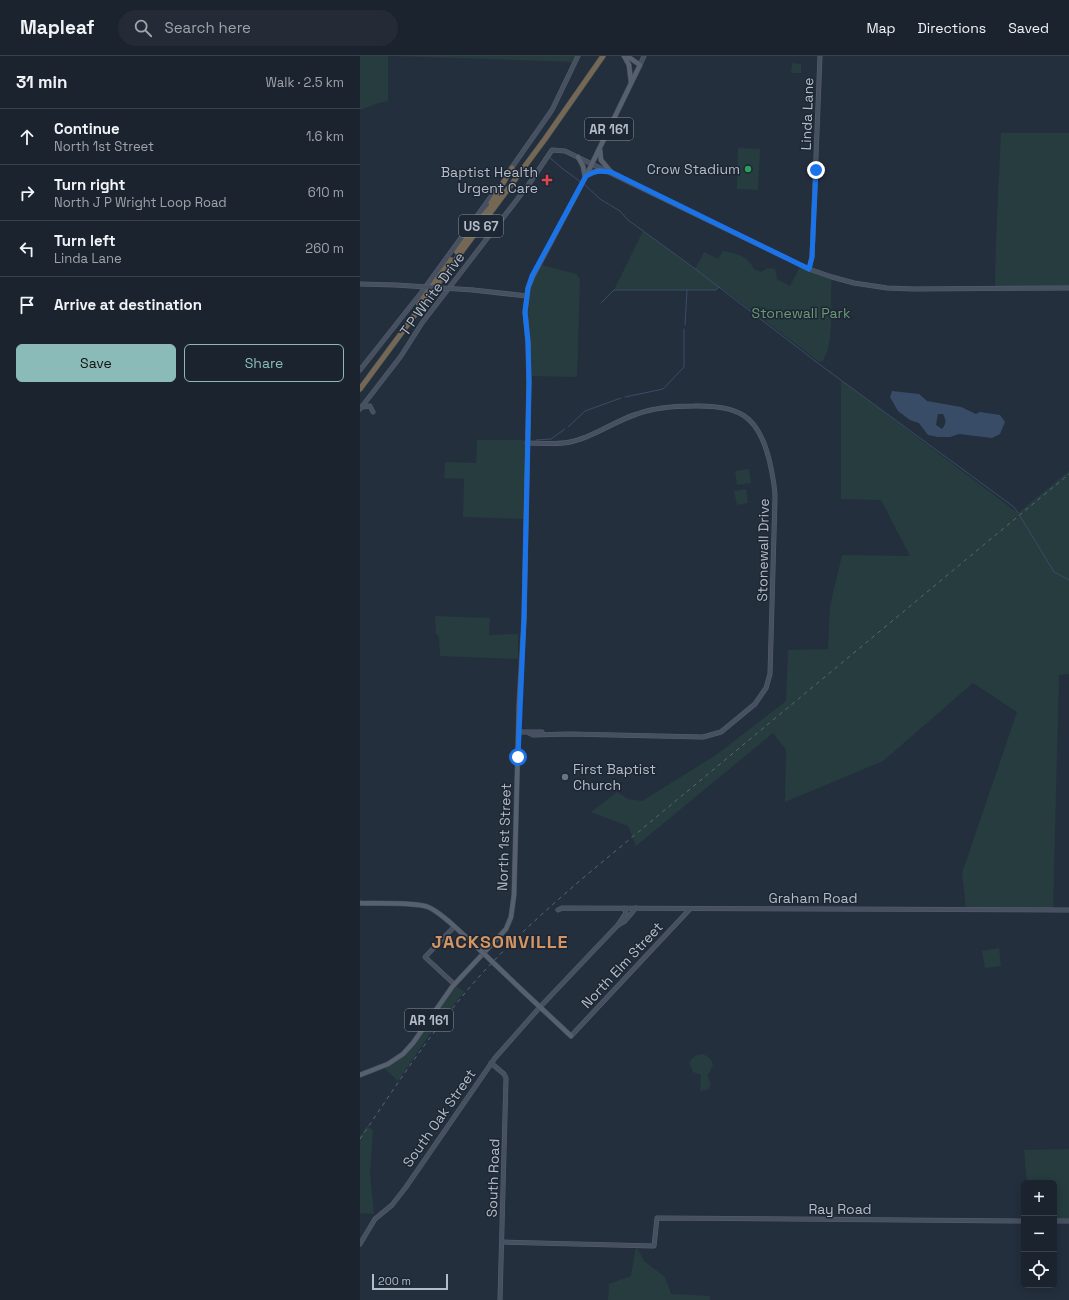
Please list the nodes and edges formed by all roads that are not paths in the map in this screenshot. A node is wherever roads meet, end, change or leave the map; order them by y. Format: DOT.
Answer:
graph roads {
  1 [pos="578,56"];
  2 [pos="626,56"];
  3 [pos="644,56"];
  4 [pos="820,56"];
  5 [pos="600,59"];
  6 [pos="640,65"];
  7 [pos="631,84"];
  8 [pos="600,149"];
  9 [pos="578,157"];
  10 [pos="593,163"];
  11 [pos="512,168"];
  12 [pos="611,172"];
  13 [pos="586,177"];
  14 [pos="482,217"];
  15 [pos="809,269"];
  16 [pos="360,284"];
  17 [pos="1069,288"];
  18 [pos="527,296"];
  19 [pos="360,370"];
  20 [pos="360,384"];
  21 [pos="360,389"];
  22 [pos="361,408"];
  23 [pos="373,412"];
  24 [pos="527,443"];
  25 [pos="519,732"];
  26 [pos="360,903"];
  27 [pos="624,908"];
  28 [pos="636,908"];
  29 [pos="690,909"];
  30 [pos="558,910"];
  31 [pos="1069,910"];
  32 [pos="618,925"];
  33 [pos="454,927"];
  34 [pos="483,950"];
  35 [pos="454,984"];
  36 [pos="540,1007"];
  37 [pos="571,1036"];
  38 [pos="491,1063"];
  39 [pos="360,1075"];
  40 [pos="1021,1221"];
  41 [pos="1057,1221"];
  42 [pos="1069,1221"];
  43 [pos="502,1242"];
  44 [pos="360,1244"];
  45 [pos="500,1300"];
  1 -- 11 [label="street"];
  2 -- 6 [label="main road"];
  2 -- 7 [label="main road"];
  3 -- 6 [label="street"];
  4 -- 15 [label="street, Linda Lane"];
  5 -- 14 [label="highway, US 67"];
  5 -- 21 [label="highway, US 67"];
  6 -- 7 [label="main road, AR 161"];
  7 -- 8 [label="main road, North 1st Street / AR 161"];
  8 -- 10 [label="main road, North 1st Street / AR 161"];
  8 -- 12 [label="main road"];
  9 -- 10 [label="street, T P White Drive"];
  9 -- 13 [label="main road"];
  9 -- 22 [label="street, T P White Drive"];
  10 -- 12 [label="street, T P White Drive"];
  10 -- 13 [label="main road, North 1st Street / AR 161"];
  11 -- 14 [label="highway"];
  11 -- 19 [label="street"];
  12 -- 13 [label="main road"];
  12 -- 15 [label="street, T P White Drive"];
  13 -- 18 [label="main road, North 1st Street / AR 161"];
  14 -- 20 [label="highway, US 67"];
  15 -- 17 [label="street, T P White Drive"];
  16 -- 18 [label="street, bridge"];
  18 -- 24 [label="main road, North 1st Street / AR 161"];
  22 -- 23 [label="street"];
  24 -- 25 [label="main road, North 1st Street / AR 161"];
  24 -- 25 [label="street, Stonewall Drive"];
  25 -- 34 [label="main road, North 1st Street / AR 161"];
  26 -- 33 [label="main road"];
  27 -- 28 [label="street, Graham Road"];
  27 -- 30 [label="street, Graham Road"];
  27 -- 32 [label="street"];
  28 -- 29 [label="street, Graham Road"];
  28 -- 32 [label="street, South Oak Street"];
  29 -- 31 [label="street, Graham Road"];
  29 -- 37 [label="street, North Elm Street"];
  32 -- 36 [label="street, South Oak Street"];
  33 -- 34 [label="main road"];
  33 -- 35 [label="street"];
  34 -- 35 [label="main road, AR 161"];
  34 -- 36 [label="main road, bridge"];
  35 -- 39 [label="main road, AR 161"];
  36 -- 37 [label="main road"];
  36 -- 38 [label="street, South Oak Street"];
  38 -- 43 [label="street, South Road"];
  38 -- 44 [label="street, South Oak Street"];
  40 -- 43 [label="street, Ray Road"];
  41 -- 42 [label="street"];
  43 -- 45 [label="street, South Road"];
}
